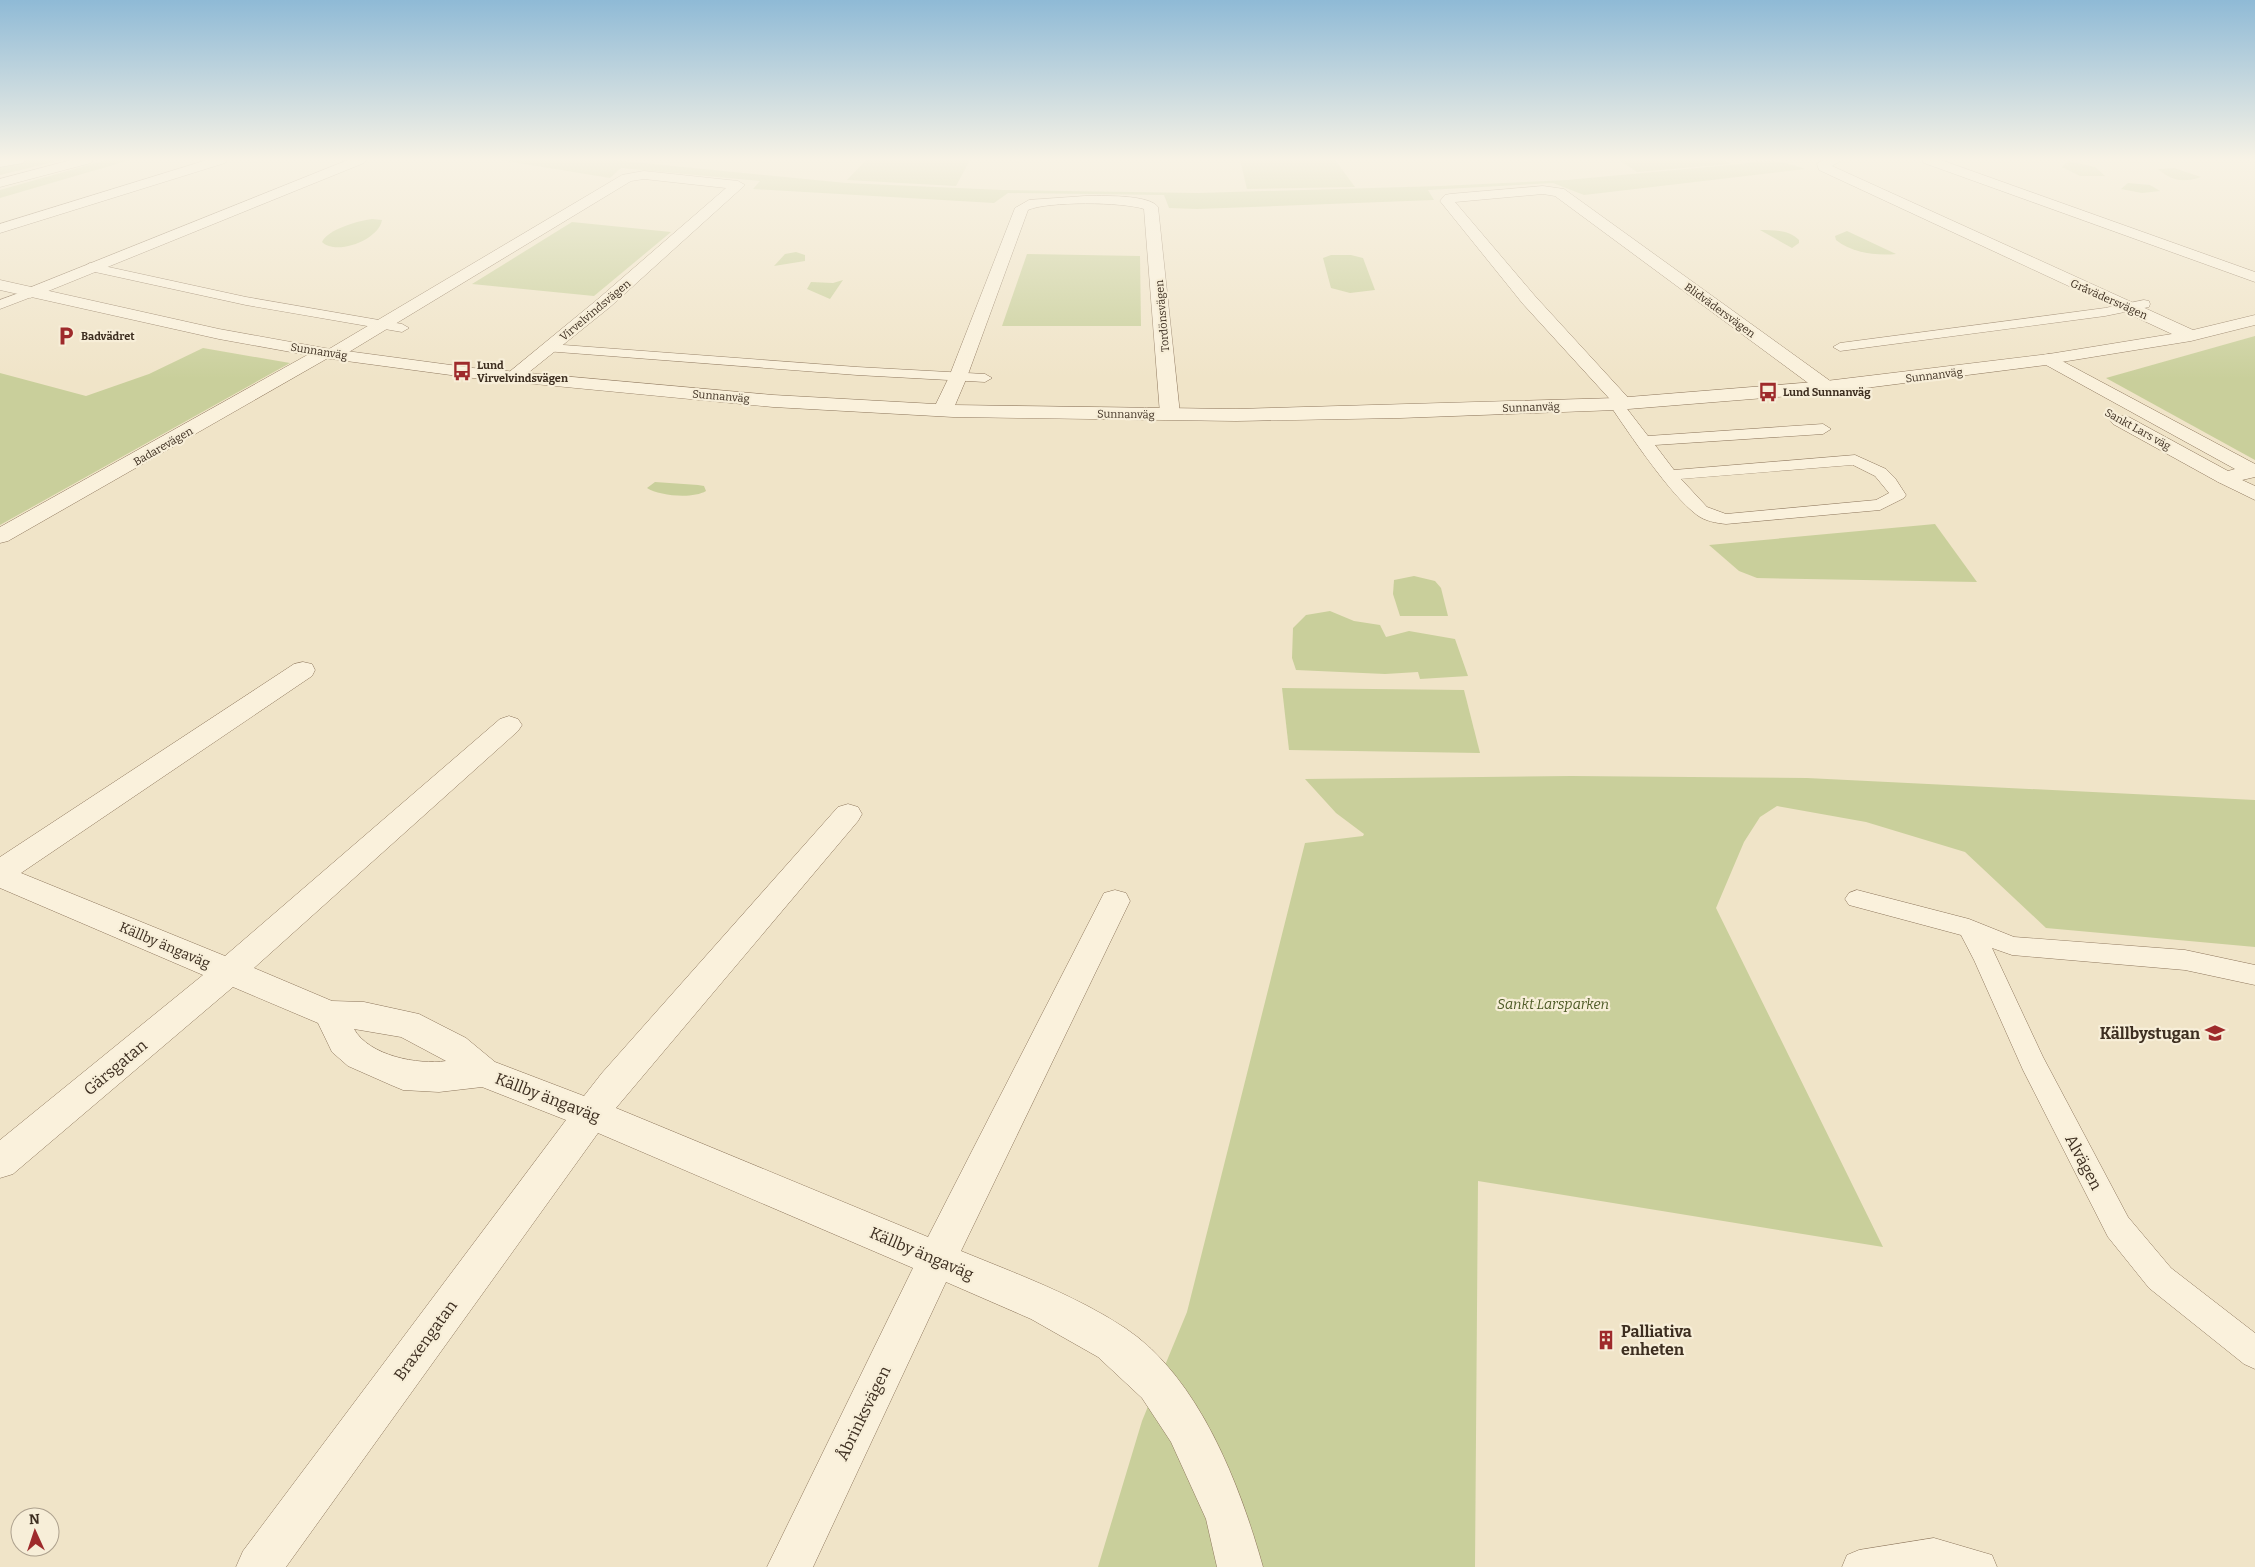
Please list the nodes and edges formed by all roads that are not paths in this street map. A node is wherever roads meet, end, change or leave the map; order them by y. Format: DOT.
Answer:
graph roads {
  1 [pos="175,233"];
  2 [pos="536,233"];
  3 [pos="682,233"];
  4 [pos="1013,233"];
  5 [pos="1154,233"];
  6 [pos="1473,233"];
  7 [pos="1615,233"];
  8 [pos="1967,233"];
  9 [pos="2133,233"];
  10 [pos="90,267"];
  11 [pos="2255,277"];
  12 [pos="0,285"];
  13 [pos="30,293"];
  14 [pos="2144,304"];
  15 [pos="0,306"];
  16 [pos="2128,308"];
  17 [pos="2255,320"];
  18 [pos="381,326"];
  19 [pos="402,328"];
  20 [pos="2190,336"];
  21 [pos="1840,347"];
  22 [pos="550,348"];
  23 [pos="329,353"];
  24 [pos="2049,359"];
  25 [pos="2021,364"];
  26 [pos="512,377"];
  27 [pos="958,377"];
  28 [pos="985,378"];
  29 [pos="1826,387"];
  30 [pos="1620,403"];
  31 [pos="942,410"];
  32 [pos="1170,414"];
  33 [pos="1824,429"];
  34 [pos="1646,441"];
  35 [pos="2254,471"];
  36 [pos="1672,475"];
  37 [pos="2225,478"];
  38 [pos="2255,494"];
  39 [pos="0,536"];
  40 [pos="303,670"];
  41 [pos="509,726"];
  42 [pos="848,814"];
  43 [pos="0,872"];
  44 [pos="0,876"];
  45 [pos="1857,899"];
  46 [pos="1115,901"];
  47 [pos="1969,928"];
  48 [pos="229,972"];
  49 [pos="2255,974"];
  50 [pos="330,1014"];
  51 [pos="483,1072"];
  52 [pos="591,1114"];
  53 [pos="0,1162"];
  54 [pos="937,1260"];
  55 [pos="2255,1353"];
  56 [pos="259,1567"];
  57 [pos="790,1567"];
  58 [pos="1240,1567"];
  59 [pos="1859,1567"];
  60 [pos="1980,1567"];
  1 -- 10 [label="street"];
  2 -- 18 [label="street, Virvelvindsvägen"];
  3 -- 22 [label="street, Virvelvindsvägen"];
  4 -- 27 [label="street, Tordönsvägen"];
  5 -- 32 [label="street, Tordönsvägen"];
  6 -- 30 [label="street, Blidvädersvägen"];
  7 -- 29 [label="street, Blidvädersvägen"];
  8 -- 16 [label="street, Gråvädersvägen"];
  9 -- 11 [label="street"];
  10 -- 13 [label="street"];
  10 -- 18 [label="lane"];
  12 -- 13 [label="street, Sunnanväg"];
  13 -- 15 [label="lane"];
  13 -- 23 [label="street, Sunnanväg"];
  14 -- 16 [label="lane"];
  16 -- 20 [label="street, Gråvädersvägen"];
  16 -- 21 [label="lane"];
  17 -- 20 [label="street, Sunnanväg"];
  18 -- 19 [label="lane"];
  18 -- 23 [label="street, Virvelvindsvägen"];
  20 -- 24 [label="street, Sunnanväg"];
  22 -- 26 [label="street, Virvelvindsvägen"];
  22 -- 27 [label="lane"];
  23 -- 26 [label="street, Sunnanväg"];
  23 -- 39 [label="street, Badarevägen"];
  24 -- 25 [label="street, Sunnanväg"];
  24 -- 35 [label="street, Sankt Lars väg"];
  25 -- 29 [label="street, Sunnanväg"];
  25 -- 37 [label="street, Sankt Lars väg"];
  26 -- 31 [label="street, Sunnanväg"];
  27 -- 28 [label="lane"];
  27 -- 31 [label="street, Tordönsvägen"];
  29 -- 30 [label="street, Sunnanväg"];
  30 -- 32 [label="street, Sunnanväg"];
  30 -- 34 [label="lane"];
  31 -- 32 [label="street, Sunnanväg"];
  33 -- 34 [label="lane"];
  34 -- 36 [label="lane"];
  35 -- 37 [label="street"];
  36 -- 36 [label="lane"];
  37 -- 38 [label="street, Sankt Lars väg"];
  40 -- 43 [label="street"];
  41 -- 48 [label="street, Gärsgatan"];
  42 -- 52 [label="street, Braxengatan"];
  44 -- 48 [label="street, Källby ängaväg"];
  45 -- 47 [label="lane"];
  46 -- 54 [label="street, Åbrinksvägen"];
  47 -- 49 [label="lane"];
  47 -- 55 [label="lane, Alvägen"];
  48 -- 50 [label="street, Källby ängaväg"];
  48 -- 53 [label="street, Gärsgatan"];
  50 -- 51 [label="street, Källby ängaväg"];
  50 -- 51 [label="street, Källby ängaväg"];
  51 -- 52 [label="street, Källby ängaväg"];
  52 -- 54 [label="street, Källby ängaväg"];
  52 -- 56 [label="street, Braxengatan"];
  54 -- 57 [label="street, Åbrinksvägen"];
  54 -- 58 [label="street, Källby ängaväg"];
  59 -- 60 [label="lane"];
}
